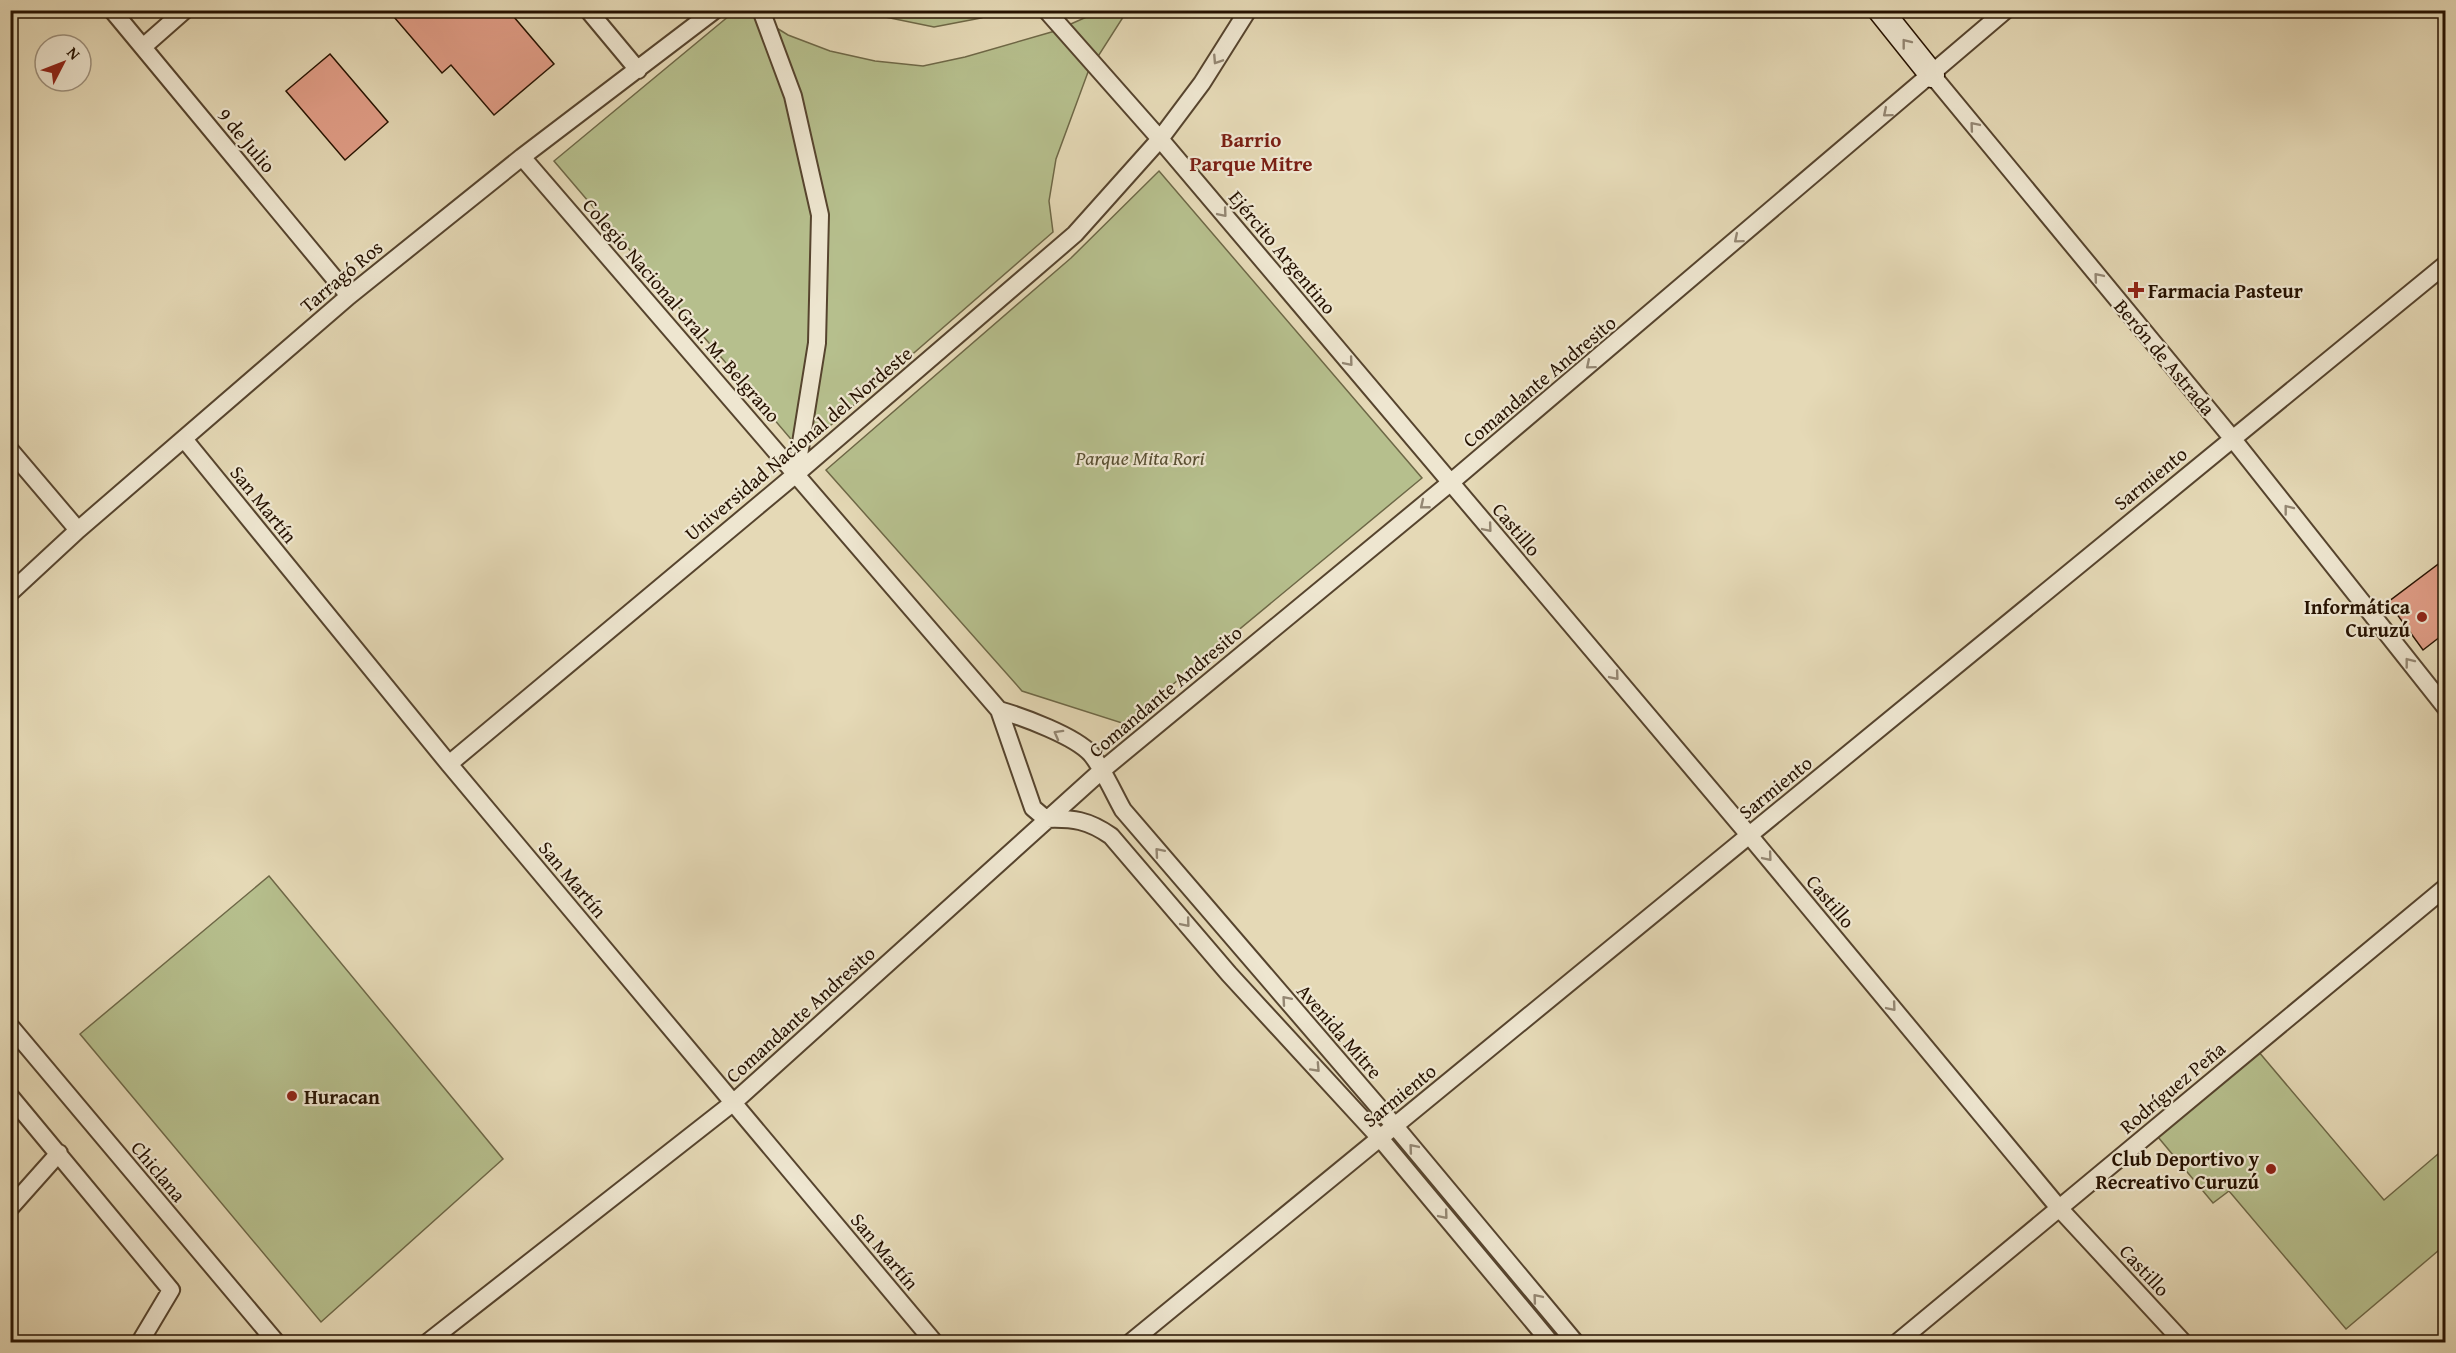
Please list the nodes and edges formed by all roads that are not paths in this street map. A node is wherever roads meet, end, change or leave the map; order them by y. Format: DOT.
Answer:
graph roads {
  1 [pos="112,10"];
  2 [pos="185,10"];
  3 [pos="588,10"];
  4 [pos="715,10"];
  5 [pos="761,10"];
  6 [pos="1046,10"];
  7 [pos="1248,10"];
  8 [pos="1880,10"];
  9 [pos="2006,10"];
  10 [pos="143,47"];
  11 [pos="638,70"];
  12 [pos="1932,75"];
  13 [pos="1160,139"];
  14 [pos="522,157"];
  15 [pos="2445,264"];
  16 [pos="350,296"];
  17 [pos="2232,438"];
  18 [pos="184,439"];
  19 [pos="10,450"];
  20 [pos="796,474"];
  21 [pos="1450,483"];
  22 [pos="78,530"];
  23 [pos="10,593"];
  24 [pos="2445,708"];
  25 [pos="999,710"];
  26 [pos="449,764"];
  27 [pos="1100,771"];
  28 [pos="1046,819"];
  29 [pos="1749,835"];
  30 [pos="2445,887"];
  31 [pos="10,1026"];
  32 [pos="10,1096"];
  33 [pos="734,1102"];
  34 [pos="1394,1125"];
  35 [pos="1379,1137"];
  36 [pos="59,1154"];
  37 [pos="10,1208"];
  38 [pos="2060,1208"];
  39 [pos="140,1342"];
  40 [pos="276,1342"];
  41 [pos="428,1342"];
  42 [pos="934,1342"];
  43 [pos="1131,1342"];
  44 [pos="1550,1342"];
  45 [pos="1575,1342"];
  46 [pos="1898,1342"];
  47 [pos="2183,1342"];
  1 -- 10 [label="street, 9 de Julio"];
  2 -- 10 [label="street"];
  3 -- 11 [label="street"];
  4 -- 11 [label="street, Tarragó Ros"];
  5 -- 20 [label="street"];
  6 -- 13 [label="street, Ejército Argentino"];
  7 -- 13 [label="street, one-way"];
  12 -- 8 [label="street, Berón de Astrada, one-way"];
  9 -- 12 [label="street, Comandante Andresito"];
  10 -- 16 [label="street, 9 de Julio"];
  11 -- 14 [label="street, Tarragó Ros"];
  17 -- 12 [label="street, Berón de Astrada, one-way"];
  12 -- 21 [label="street, Comandante Andresito, one-way"];
  13 -- 20 [label="street, Universidad Nacional del Nordeste"];
  13 -- 21 [label="street, Ejército Argentino, one-way"];
  14 -- 16 [label="street, Tarragó Ros"];
  14 -- 20 [label="street, Colegio Nacional Gral. M. Belgrano"];
  15 -- 17 [label="street, Sarmiento"];
  16 -- 18 [label="street, Tarragó Ros"];
  24 -- 17 [label="street, Berón de Astrada, one-way"];
  17 -- 29 [label="street, Sarmiento"];
  18 -- 22 [label="street, Tarragó Ros"];
  18 -- 26 [label="street, San Martín"];
  19 -- 22 [label="street"];
  20 -- 25 [label="street, Colegio Nacional Gral. M. Belgrano"];
  20 -- 26 [label="street, Universidad Nacional del Nordeste"];
  21 -- 27 [label="street, Comandante Andresito, one-way"];
  21 -- 29 [label="street, Castillo, one-way"];
  22 -- 23 [label="street, Tarragó Ros"];
  27 -- 25 [label="street, one-way"];
  25 -- 28 [label="street, Colegio Nacional Gral. M. Belgrano"];
  26 -- 33 [label="street, San Martín"];
  27 -- 28 [label="street, Comandante Andresito"];
  34 -- 27 [label="street, Avenida Mitre, one-way"];
  28 -- 33 [label="street, Comandante Andresito"];
  28 -- 35 [label="street, one-way"];
  29 -- 34 [label="street, Sarmiento"];
  29 -- 38 [label="street, Castillo, one-way"];
  30 -- 38 [label="street, Rodríguez Peña"];
  31 -- 40 [label="street, Chiclana"];
  32 -- 36 [label="street"];
  33 -- 41 [label="street, Comandante Andresito"];
  33 -- 42 [label="street, San Martín"];
  34 -- 35 [label="street, Sarmiento"];
  45 -- 34 [label="street, Avenida Mitre, one-way"];
  35 -- 43 [label="street, Sarmiento"];
  35 -- 44 [label="street, one-way"];
  36 -- 37 [label="street"];
  36 -- 39 [label="street"];
  38 -- 46 [label="street, Rodríguez Peña"];
  38 -- 47 [label="street, Castillo"];
}
